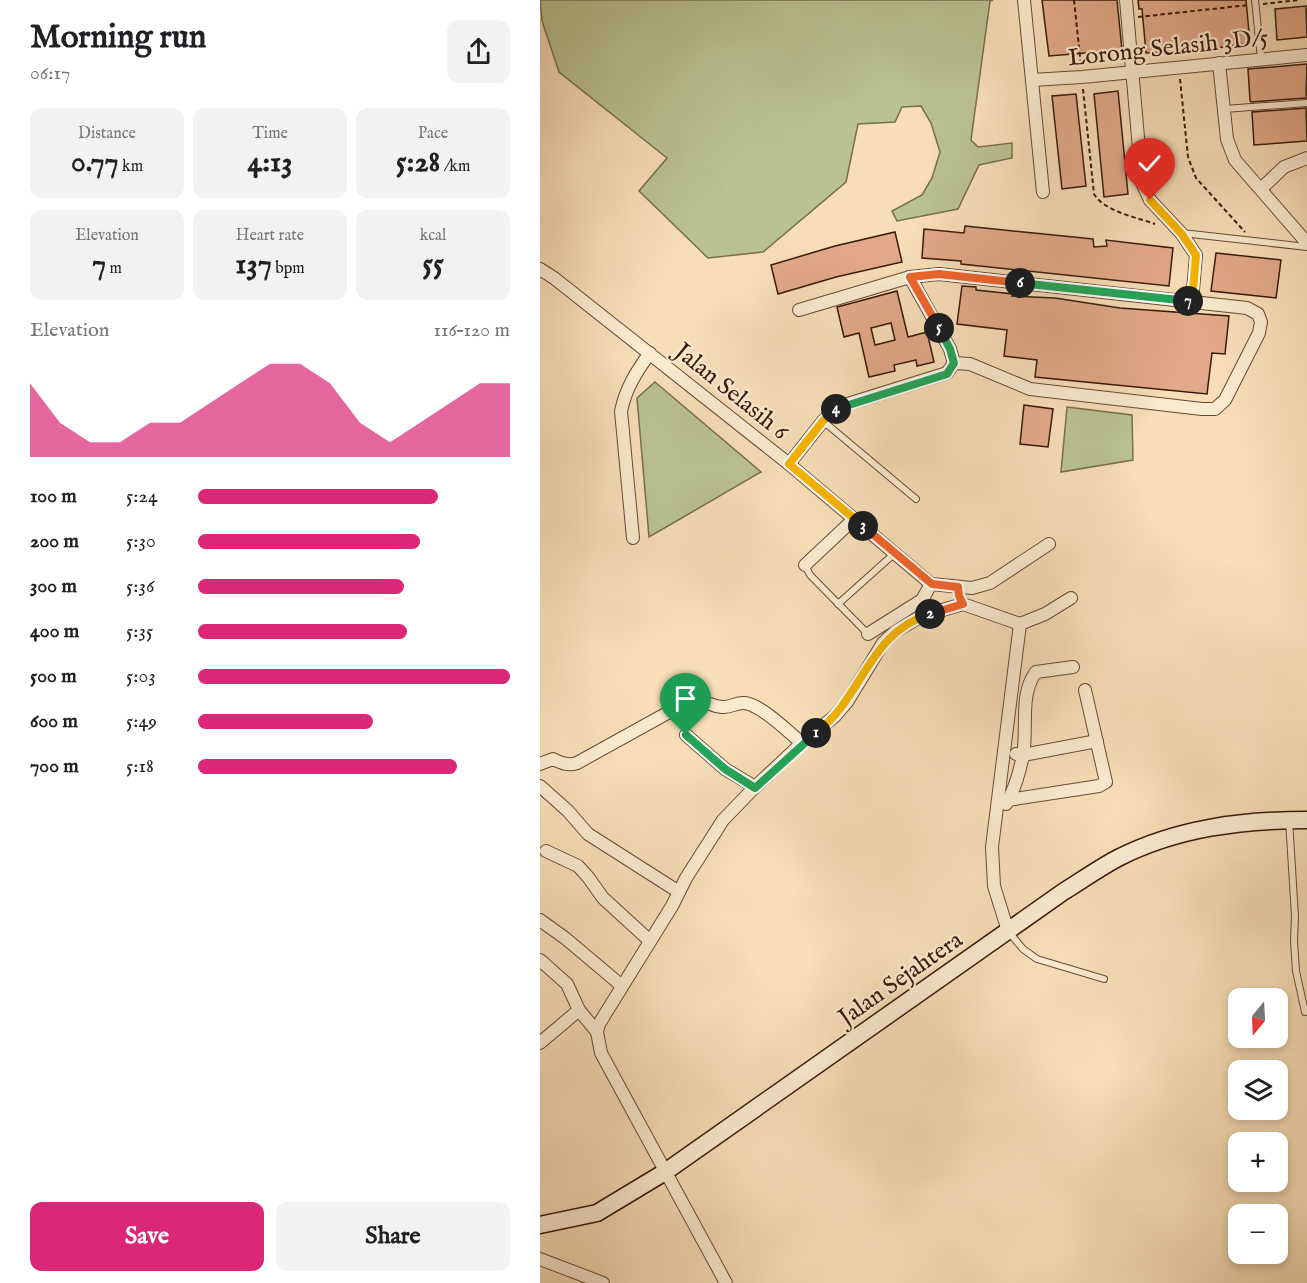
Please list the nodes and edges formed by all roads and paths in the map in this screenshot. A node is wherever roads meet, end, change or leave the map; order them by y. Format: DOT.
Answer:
graph roads {
  1 [pos="1024,0"];
  2 [pos="1074,0"];
  3 [pos="1126,0"];
  4 [pos="1299,0"];
  5 [pos="1255,2"];
  6 [pos="1128,18"];
  7 [pos="1307,55"];
  8 [pos="1261,59"];
  9 [pos="1219,63"];
  10 [pos="1179,67"];
  11 [pos="1133,72"];
  12 [pos="1082,77"];
  13 [pos="1032,80"];
  14 [pos="1307,103"];
  15 [pos="1224,109"];
  16 [pos="1307,158"];
  17 [pos="1261,189"];
  18 [pos="1043,192"];
  19 [pos="1161,226"];
  20 [pos="1181,233"];
  21 [pos="1255,243"];
  22 [pos="1307,245"];
  23 [pos="540,269"];
  24 [pos="910,277"];
  25 [pos="1192,302"];
  26 [pos="799,310"];
  27 [pos="650,353"];
  28 [pos="954,363"];
  29 [pos="823,421"];
  30 [pos="789,464"];
  31 [pos="916,499"];
  32 [pos="854,519"];
  33 [pos="633,538"];
  34 [pos="1049,544"];
  35 [pos="896,553"];
  36 [pos="805,564"];
  37 [pos="932,584"];
  38 [pos="958,587"];
  39 [pos="1071,598"];
  40 [pos="838,604"];
  41 [pos="963,604"];
  42 [pos="1020,624"];
  43 [pos="868,634"];
  44 [pos="1073,667"];
  45 [pos="1085,690"];
  46 [pos="686,735"];
  47 [pos="1098,741"];
  48 [pos="802,743"];
  49 [pos="1004,751"];
  50 [pos="1023,755"];
  51 [pos="540,764"];
  52 [pos="540,786"];
  53 [pos="755,788"];
  54 [pos="1008,800"];
  55 [pos="995,820"];
  56 [pos="1289,820"];
  57 [pos="1307,820"];
  58 [pos="546,851"];
  59 [pos="679,892"];
  60 [pos="540,920"];
  61 [pos="1008,931"];
  62 [pos="650,941"];
  63 [pos="540,960"];
  64 [pos="1104,979"];
  65 [pos="622,986"];
  66 [pos="579,1010"];
  67 [pos="1305,1012"];
  68 [pos="597,1032"];
  69 [pos="540,1043"];
  70 [pos="665,1172"];
  71 [pos="540,1225"];
  72 [pos="540,1259"];
  73 [pos="603,1283"];
  74 [pos="726,1283"];
  1 -- 13 [label="street"];
  2 -- 12 [label="path"];
  3 -- 6 [label="street"];
  4 -- 5 [label="path"];
  5 -- 6 [label="path"];
  5 -- 8 [label="lane"];
  6 -- 11 [label="street"];
  7 -- 8 [label="street, Lorong Selasih 3D/5"];
  8 -- 9 [label="street, Lorong Selasih 3D/5"];
  9 -- 10 [label="street, Lorong Selasih 3D/5"];
  9 -- 15 [label="street"];
  10 -- 11 [label="street, Lorong Selasih 3D/5"];
  10 -- 21 [label="path"];
  11 -- 12 [label="street, Lorong Selasih 3D/5"];
  11 -- 20 [label="street"];
  12 -- 13 [label="street, Lorong Selasih 3D/5"];
  12 -- 19 [label="path"];
  13 -- 18 [label="street"];
  14 -- 15 [label="lane"];
  15 -- 17 [label="street"];
  16 -- 17 [label="street"];
  17 -- 22 [label="street"];
  20 -- 21 [label="lane"];
  20 -- 25 [label="street"];
  21 -- 22 [label="lane"];
  23 -- 27 [label="street, Jalan Selasih 6"];
  24 -- 25 [label="street"];
  24 -- 26 [label="street"];
  24 -- 28 [label="street"];
  25 -- 28 [label="street"];
  27 -- 30 [label="street, Jalan Selasih 6"];
  27 -- 33 [label="street"];
  28 -- 29 [label="street"];
  29 -- 30 [label="street"];
  29 -- 31 [label="lane"];
  30 -- 32 [label="street, Jalan Selasih 6"];
  32 -- 35 [label="street, Jalan Selasih 6"];
  32 -- 36 [label="street"];
  34 -- 38 [label="street"];
  35 -- 37 [label="street, Jalan Selasih 6"];
  35 -- 40 [label="lane"];
  36 -- 40 [label="lane"];
  37 -- 38 [label="street"];
  37 -- 43 [label="street"];
  38 -- 41 [label="street"];
  39 -- 42 [label="street"];
  40 -- 43 [label="lane"];
  41 -- 42 [label="street"];
  41 -- 48 [label="street"];
  42 -- 49 [label="street"];
  44 -- 50 [label="street"];
  45 -- 47 [label="street"];
  46 -- 53 [label="street"];
  47 -- 50 [label="street"];
  47 -- 54 [label="street"];
  48 -- 51 [label="street"];
  48 -- 53 [label="street"];
  49 -- 50 [label="street"];
  49 -- 55 [label="street"];
  50 -- 54 [label="street"];
  52 -- 59 [label="street"];
  53 -- 59 [label="street"];
  54 -- 55 [label="street"];
  55 -- 61 [label="street"];
  56 -- 57 [label="main road, Jalan Sejahtera"];
  56 -- 61 [label="main road, Jalan Sejahtera"];
  56 -- 67 [label="lane"];
  58 -- 62 [label="street"];
  59 -- 62 [label="street"];
  60 -- 65 [label="street"];
  61 -- 64 [label="lane"];
  61 -- 70 [label="main road, Jalan Sejahtera"];
  62 -- 65 [label="street"];
  63 -- 66 [label="street"];
  65 -- 68 [label="street"];
  66 -- 68 [label="street"];
  66 -- 69 [label="street"];
  68 -- 70 [label="street"];
  70 -- 71 [label="main road, Jalan Sejahtera"];
  70 -- 74 [label="street"];
  72 -- 73 [label="street"];
}
